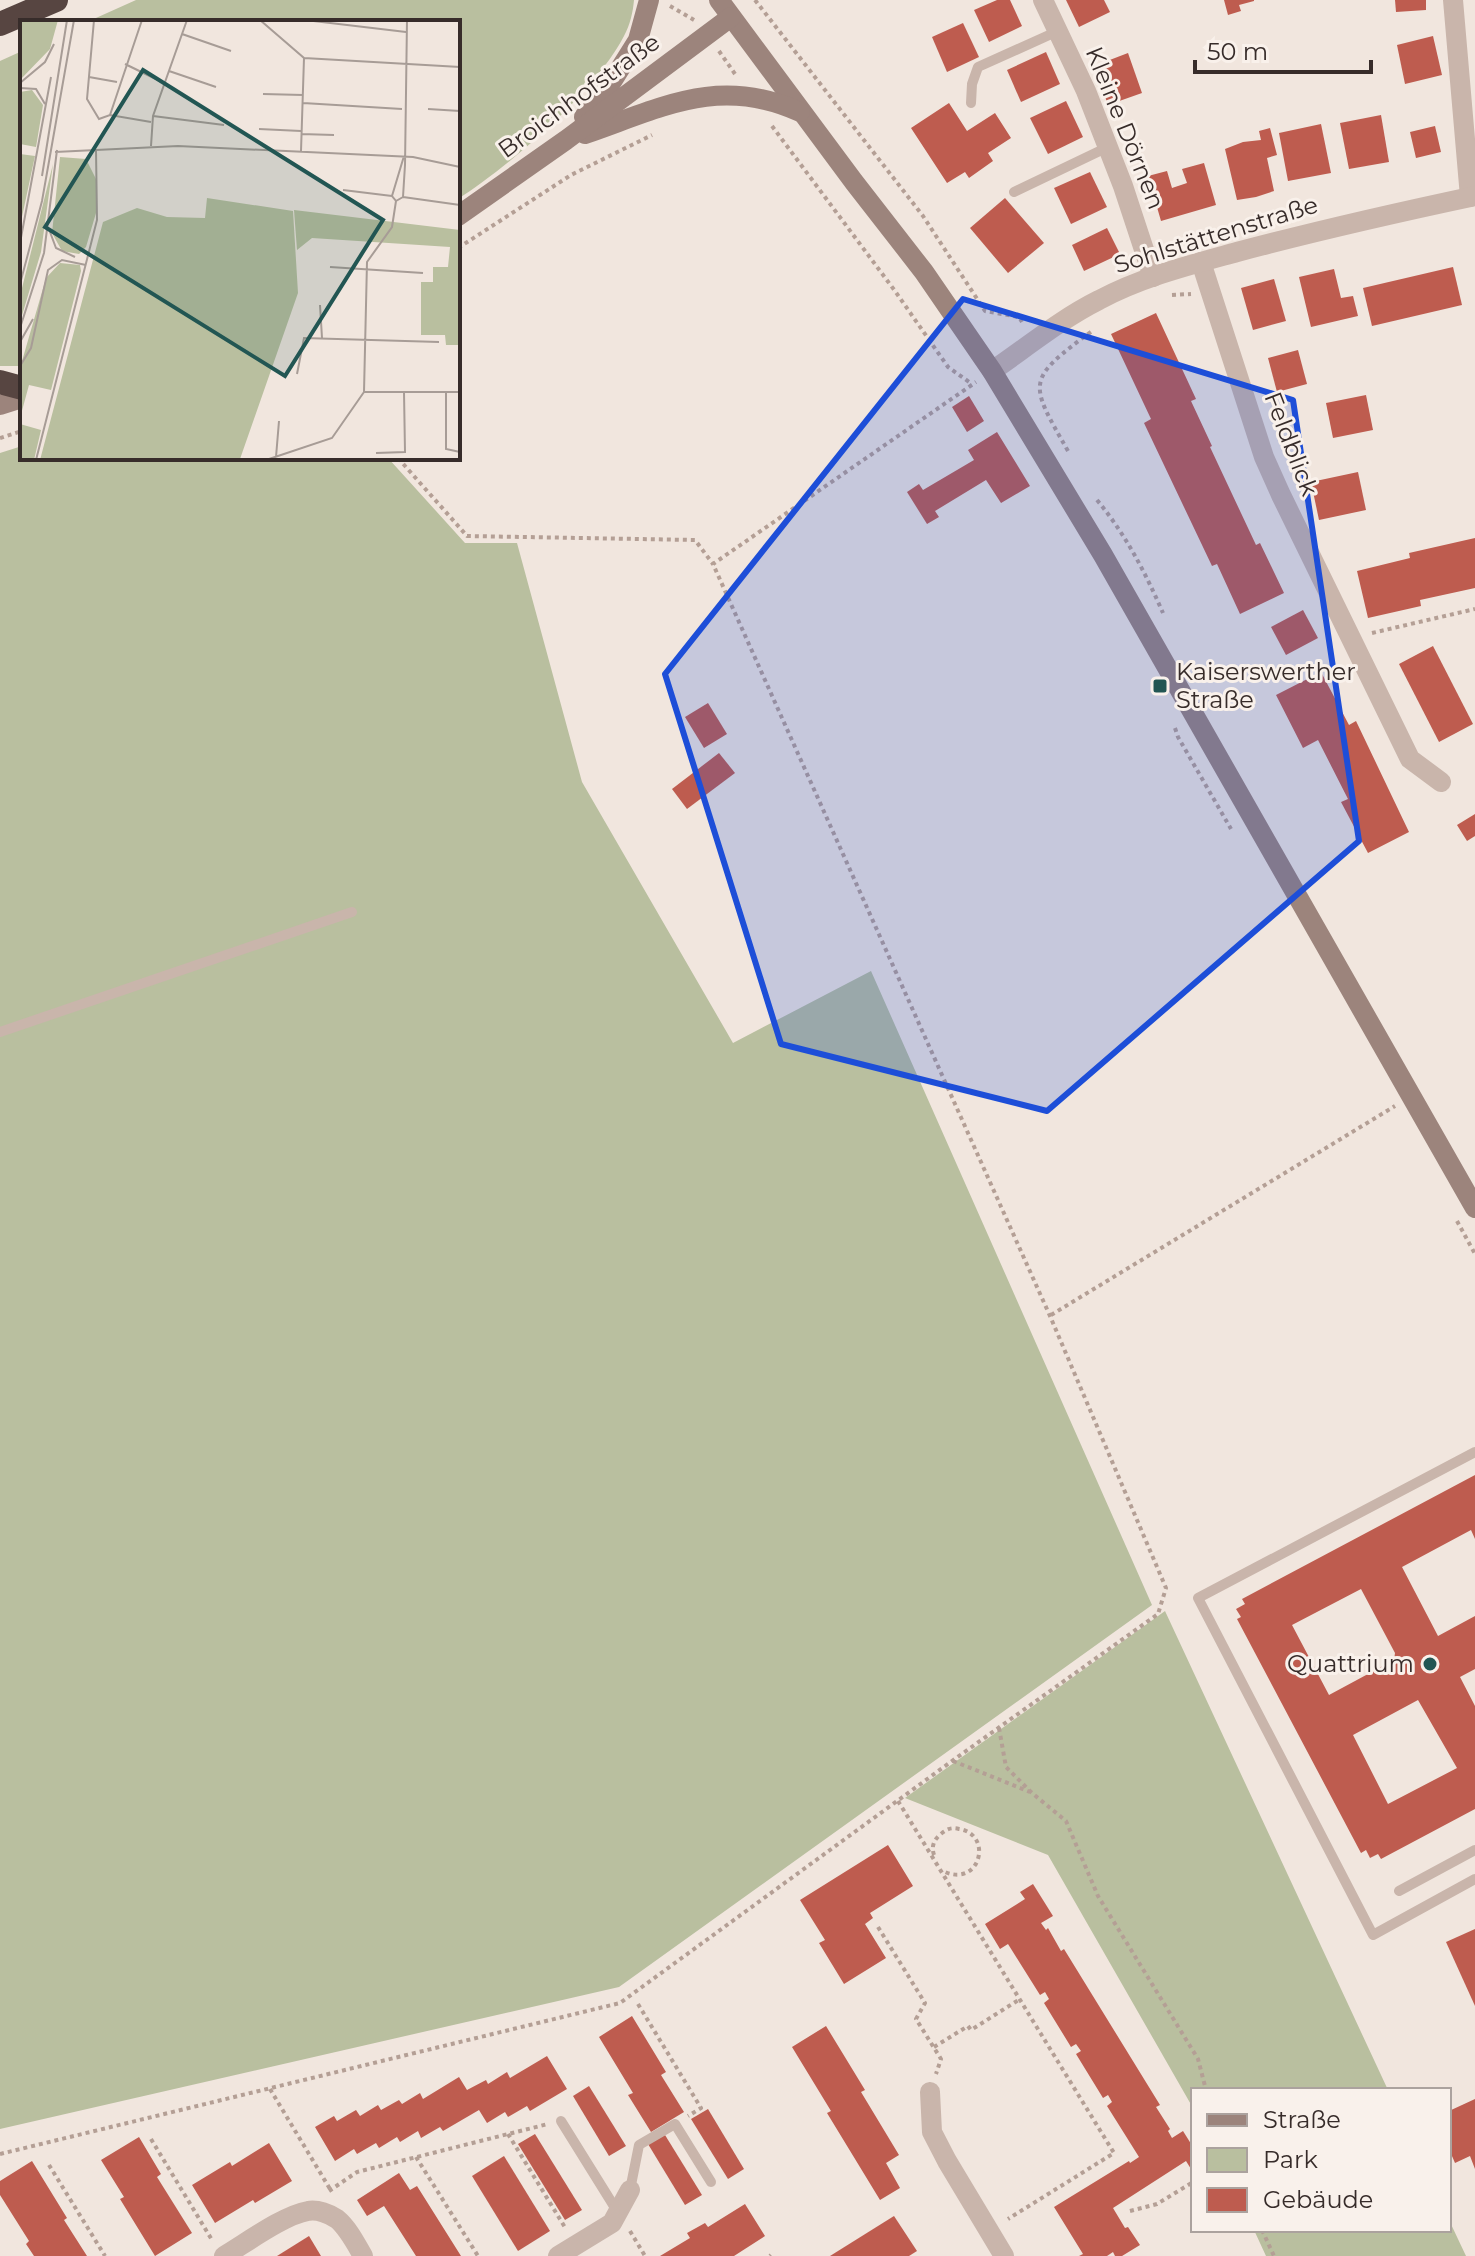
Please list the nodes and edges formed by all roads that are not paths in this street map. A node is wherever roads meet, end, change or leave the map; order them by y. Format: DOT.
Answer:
graph roads {
  1 [pos="56,0"];
  2 [pos="67,0"];
  3 [pos="649,0"];
  4 [pos="719,0"];
  5 [pos="1043,0"];
  6 [pos="1453,0"];
  7 [pos="731,17"];
  8 [pos="35,20"];
  9 [pos="0,24"];
  10 [pos="20,29"];
  11 [pos="1058,31"];
  12 [pos="0,42"];
  13 [pos="971,103"];
  14 [pos="803,113"];
  15 [pos="566,140"];
  16 [pos="1108,147"];
  17 [pos="1014,192"];
  18 [pos="1473,197"];
  19 [pos="460,215"];
  20 [pos="1201,262"];
  21 [pos="1153,277"];
  22 [pos="992,371"];
  23 [pos="0,382"];
  24 [pos="20,387"];
  25 [pos="20,399"];
  26 [pos="0,405"];
  27 [pos="1441,782"];
  28 [pos="352,912"];
  29 [pos="0,1032"];
  30 [pos="1475,1208"];
  31 [pos="1475,1452"];
  32 [pos="1475,1850"];
  33 [pos="1475,1879"];
  34 [pos="1399,1891"];
  35 [pos="930,2092"];
  36 [pos="561,2121"];
  37 [pos="711,2182"];
  38 [pos="630,2190"];
  39 [pos="618,2212"];
  40 [pos="219,2250"];
  41 [pos="363,2256"];
  42 [pos="558,2256"];
  43 [pos="1004,2256"];
  1 -- 9 [label="highway"];
  2 -- 8 [label="highway"];
  3 -- 15 [label="main road"];
  4 -- 7 [label="main road"];
  5 -- 11 [label="street, Kleine Dörnen"];
  6 -- 18 [label="street"];
  7 -- 14 [label="main road"];
  7 -- 15 [label="main road, Broichhofstraße"];
  10 -- 12 [label="highway"];
  11 -- 13 [label="lane"];
  11 -- 16 [label="street, Kleine Dörnen"];
  14 -- 15 [label="main road"];
  14 -- 22 [label="main road"];
  15 -- 19 [label="main road, Broichhofstraße"];
  16 -- 17 [label="lane"];
  16 -- 21 [label="street, Kleine Dörnen"];
  18 -- 20 [label="street, Sohlstättenstraße"];
  20 -- 21 [label="street, Sohlstättenstraße"];
  20 -- 27 [label="street, Feldblick"];
  21 -- 22 [label="street, Sohlstättenstraße"];
  22 -- 30 [label="main road"];
  23 -- 24 [label="highway"];
  25 -- 26 [label="main road"];
  28 -- 29 [label="lane"];
  31 -- 33 [label="lane"];
  32 -- 34 [label="lane"];
  35 -- 43 [label="street"];
  36 -- 39 [label="lane"];
  37 -- 38 [label="lane"];
  38 -- 39 [label="street"];
  39 -- 42 [label="street"];
  40 -- 41 [label="street"];
}
